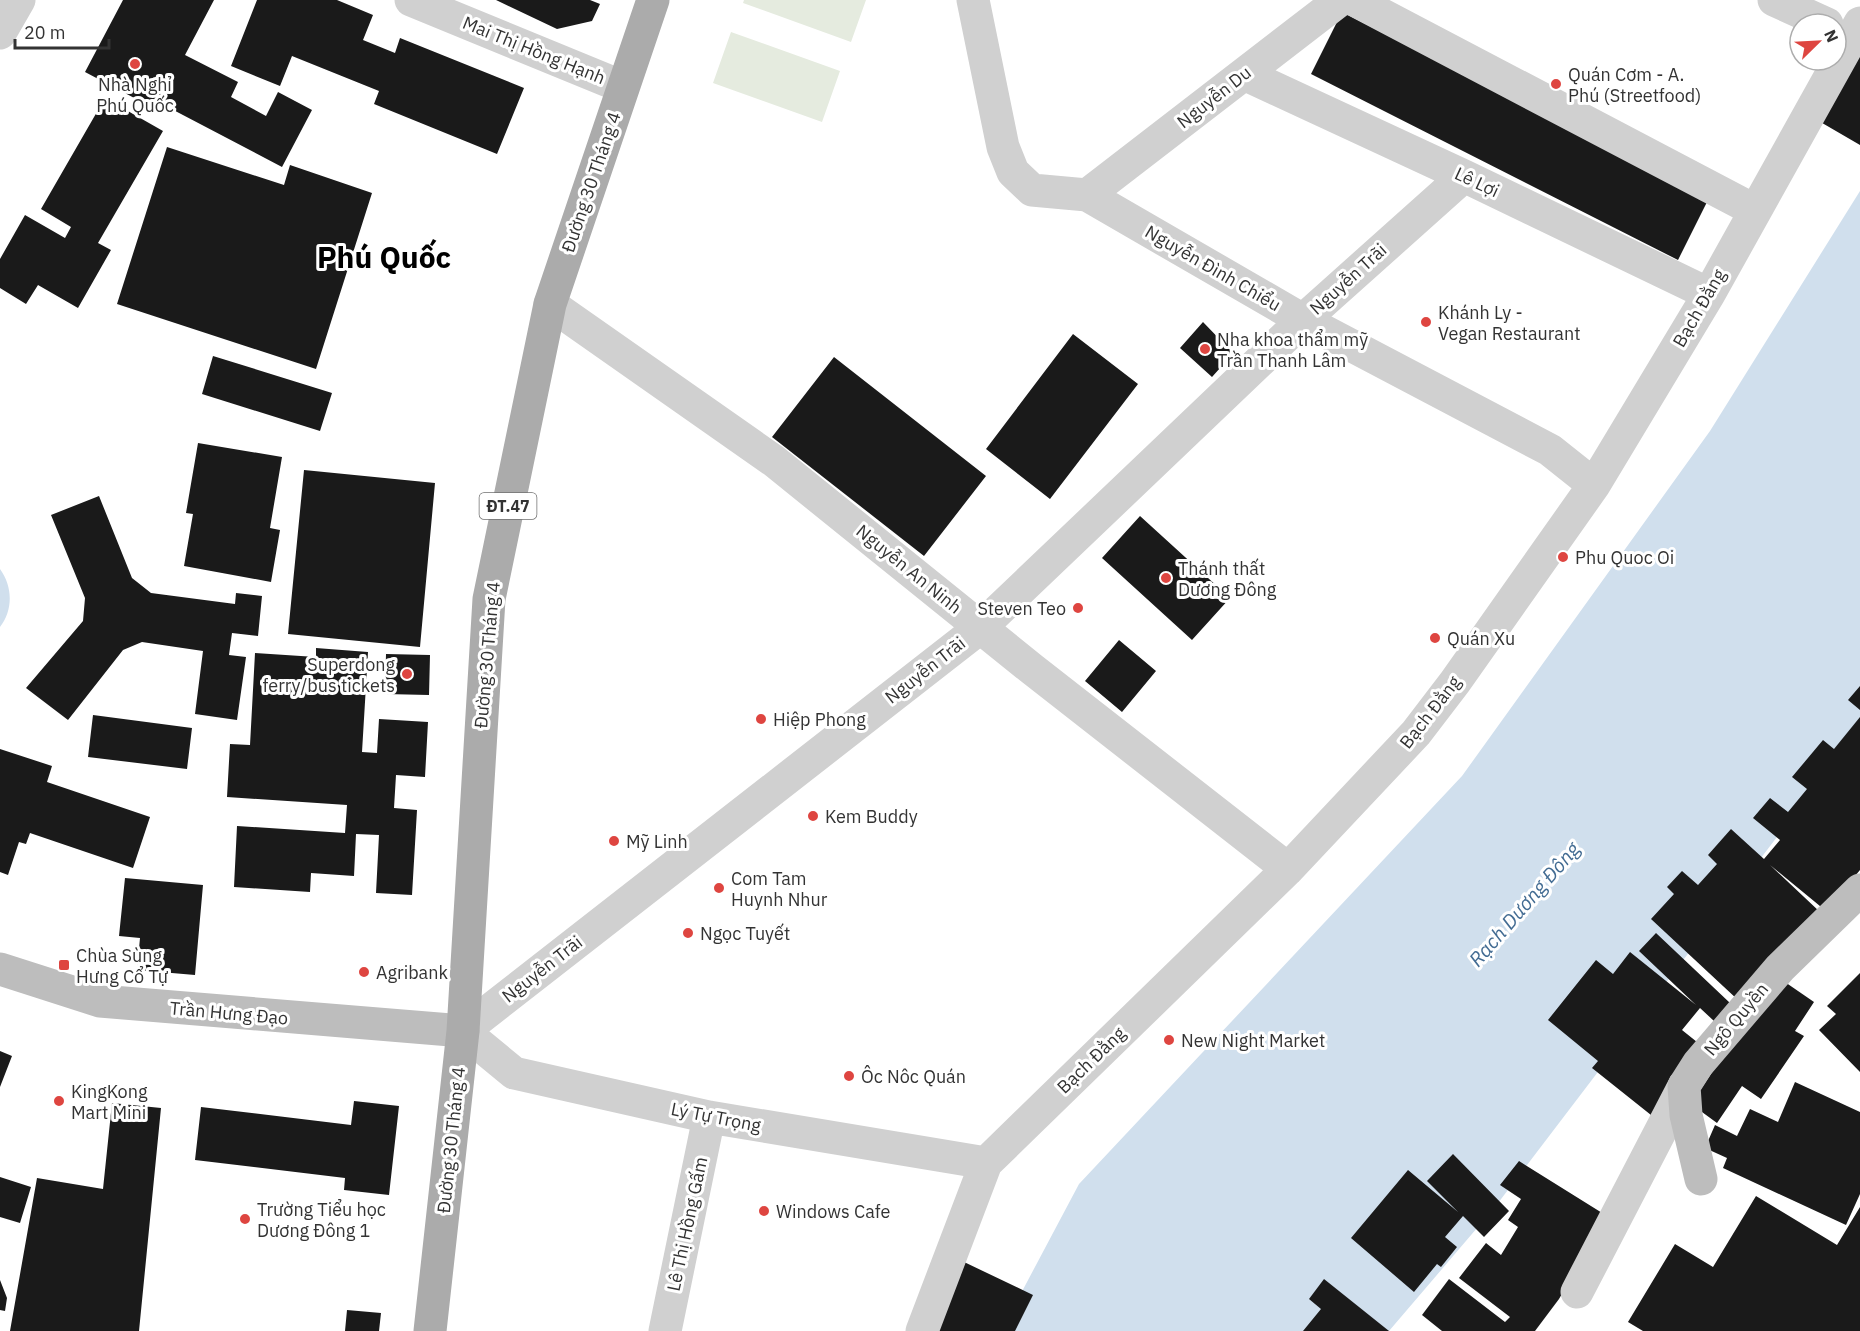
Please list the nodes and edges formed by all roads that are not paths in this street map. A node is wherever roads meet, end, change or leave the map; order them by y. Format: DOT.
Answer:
graph roads {
  1 [pos="19,0"];
  2 [pos="411,0"];
  3 [pos="653,0"];
  4 [pos="973,0"];
  5 [pos="1340,0"];
  6 [pos="1354,0"];
  7 [pos="1774,0"];
  8 [pos="1804,12"];
  9 [pos="0,33"];
  10 [pos="1822,72"];
  11 [pos="1244,74"];
  12 [pos="623,87"];
  13 [pos="1464,176"];
  14 [pos="1088,195"];
  15 [pos="1754,210"];
  16 [pos="1709,294"];
  17 [pos="550,304"];
  18 [pos="1302,320"];
  19 [pos="1594,485"];
  20 [pos="981,627"];
  21 [pos="1288,869"];
  22 [pos="1860,890"];
  23 [pos="0,969"];
  24 [pos="463,1031"];
  25 [pos="1684,1086"];
  26 [pos="709,1117"];
  27 [pos="986,1163"];
  28 [pos="1701,1179"];
  29 [pos="1577,1292"];
  30 [pos="430,1331"];
  31 [pos="665,1331"];
  32 [pos="922,1331"];
  1 -- 9 [label="street"];
  2 -- 12 [label="street, Mai Thị Hồng Hạnh"];
  3 -- 12 [label="main road, Đường 30 Tháng 4 / ĐT.47"];
  4 -- 14 [label="street, Nguyễn Đình Chiểu"];
  5 -- 11 [label="street, Nguyễn Du"];
  6 -- 15 [label="street"];
  7 -- 8 [label="street"];
  10 -- 15 [label="street, Bạch Đằng"];
  11 -- 13 [label="street, Lê Lợi"];
  11 -- 14 [label="street, Nguyễn Du"];
  12 -- 17 [label="main road, Đường 30 Tháng 4 / ĐT.47"];
  13 -- 16 [label="street, Lê Lợi"];
  13 -- 18 [label="street, Nguyễn Trãi"];
  14 -- 18 [label="street, Nguyễn Đình Chiểu"];
  15 -- 16 [label="street, Bạch Đằng"];
  16 -- 19 [label="street, Bạch Đằng"];
  17 -- 20 [label="street, Nguyễn An Ninh"];
  17 -- 24 [label="main road, Đường 30 Tháng 4 / ĐT.47"];
  18 -- 19 [label="street, Nguyễn Đình Chiểu"];
  18 -- 20 [label="street, Nguyễn Trãi"];
  19 -- 21 [label="street, Bạch Đằng"];
  20 -- 21 [label="street, Nguyễn An Ninh"];
  20 -- 24 [label="street, Nguyễn Trãi"];
  21 -- 27 [label="street, Bạch Đằng"];
  22 -- 25 [label="main road, Ngô Quyền"];
  23 -- 24 [label="main road, Trần Hưng Đạo"];
  24 -- 26 [label="street, Lý Tự Trọng"];
  24 -- 30 [label="main road, Đường 30 Tháng 4"];
  25 -- 28 [label="main road"];
  25 -- 29 [label="street"];
  26 -- 27 [label="street, Lý Tự Trọng"];
  26 -- 31 [label="street, Lê Thị Hồng Gấm"];
  27 -- 32 [label="street, Bạch Đằng"];
}
